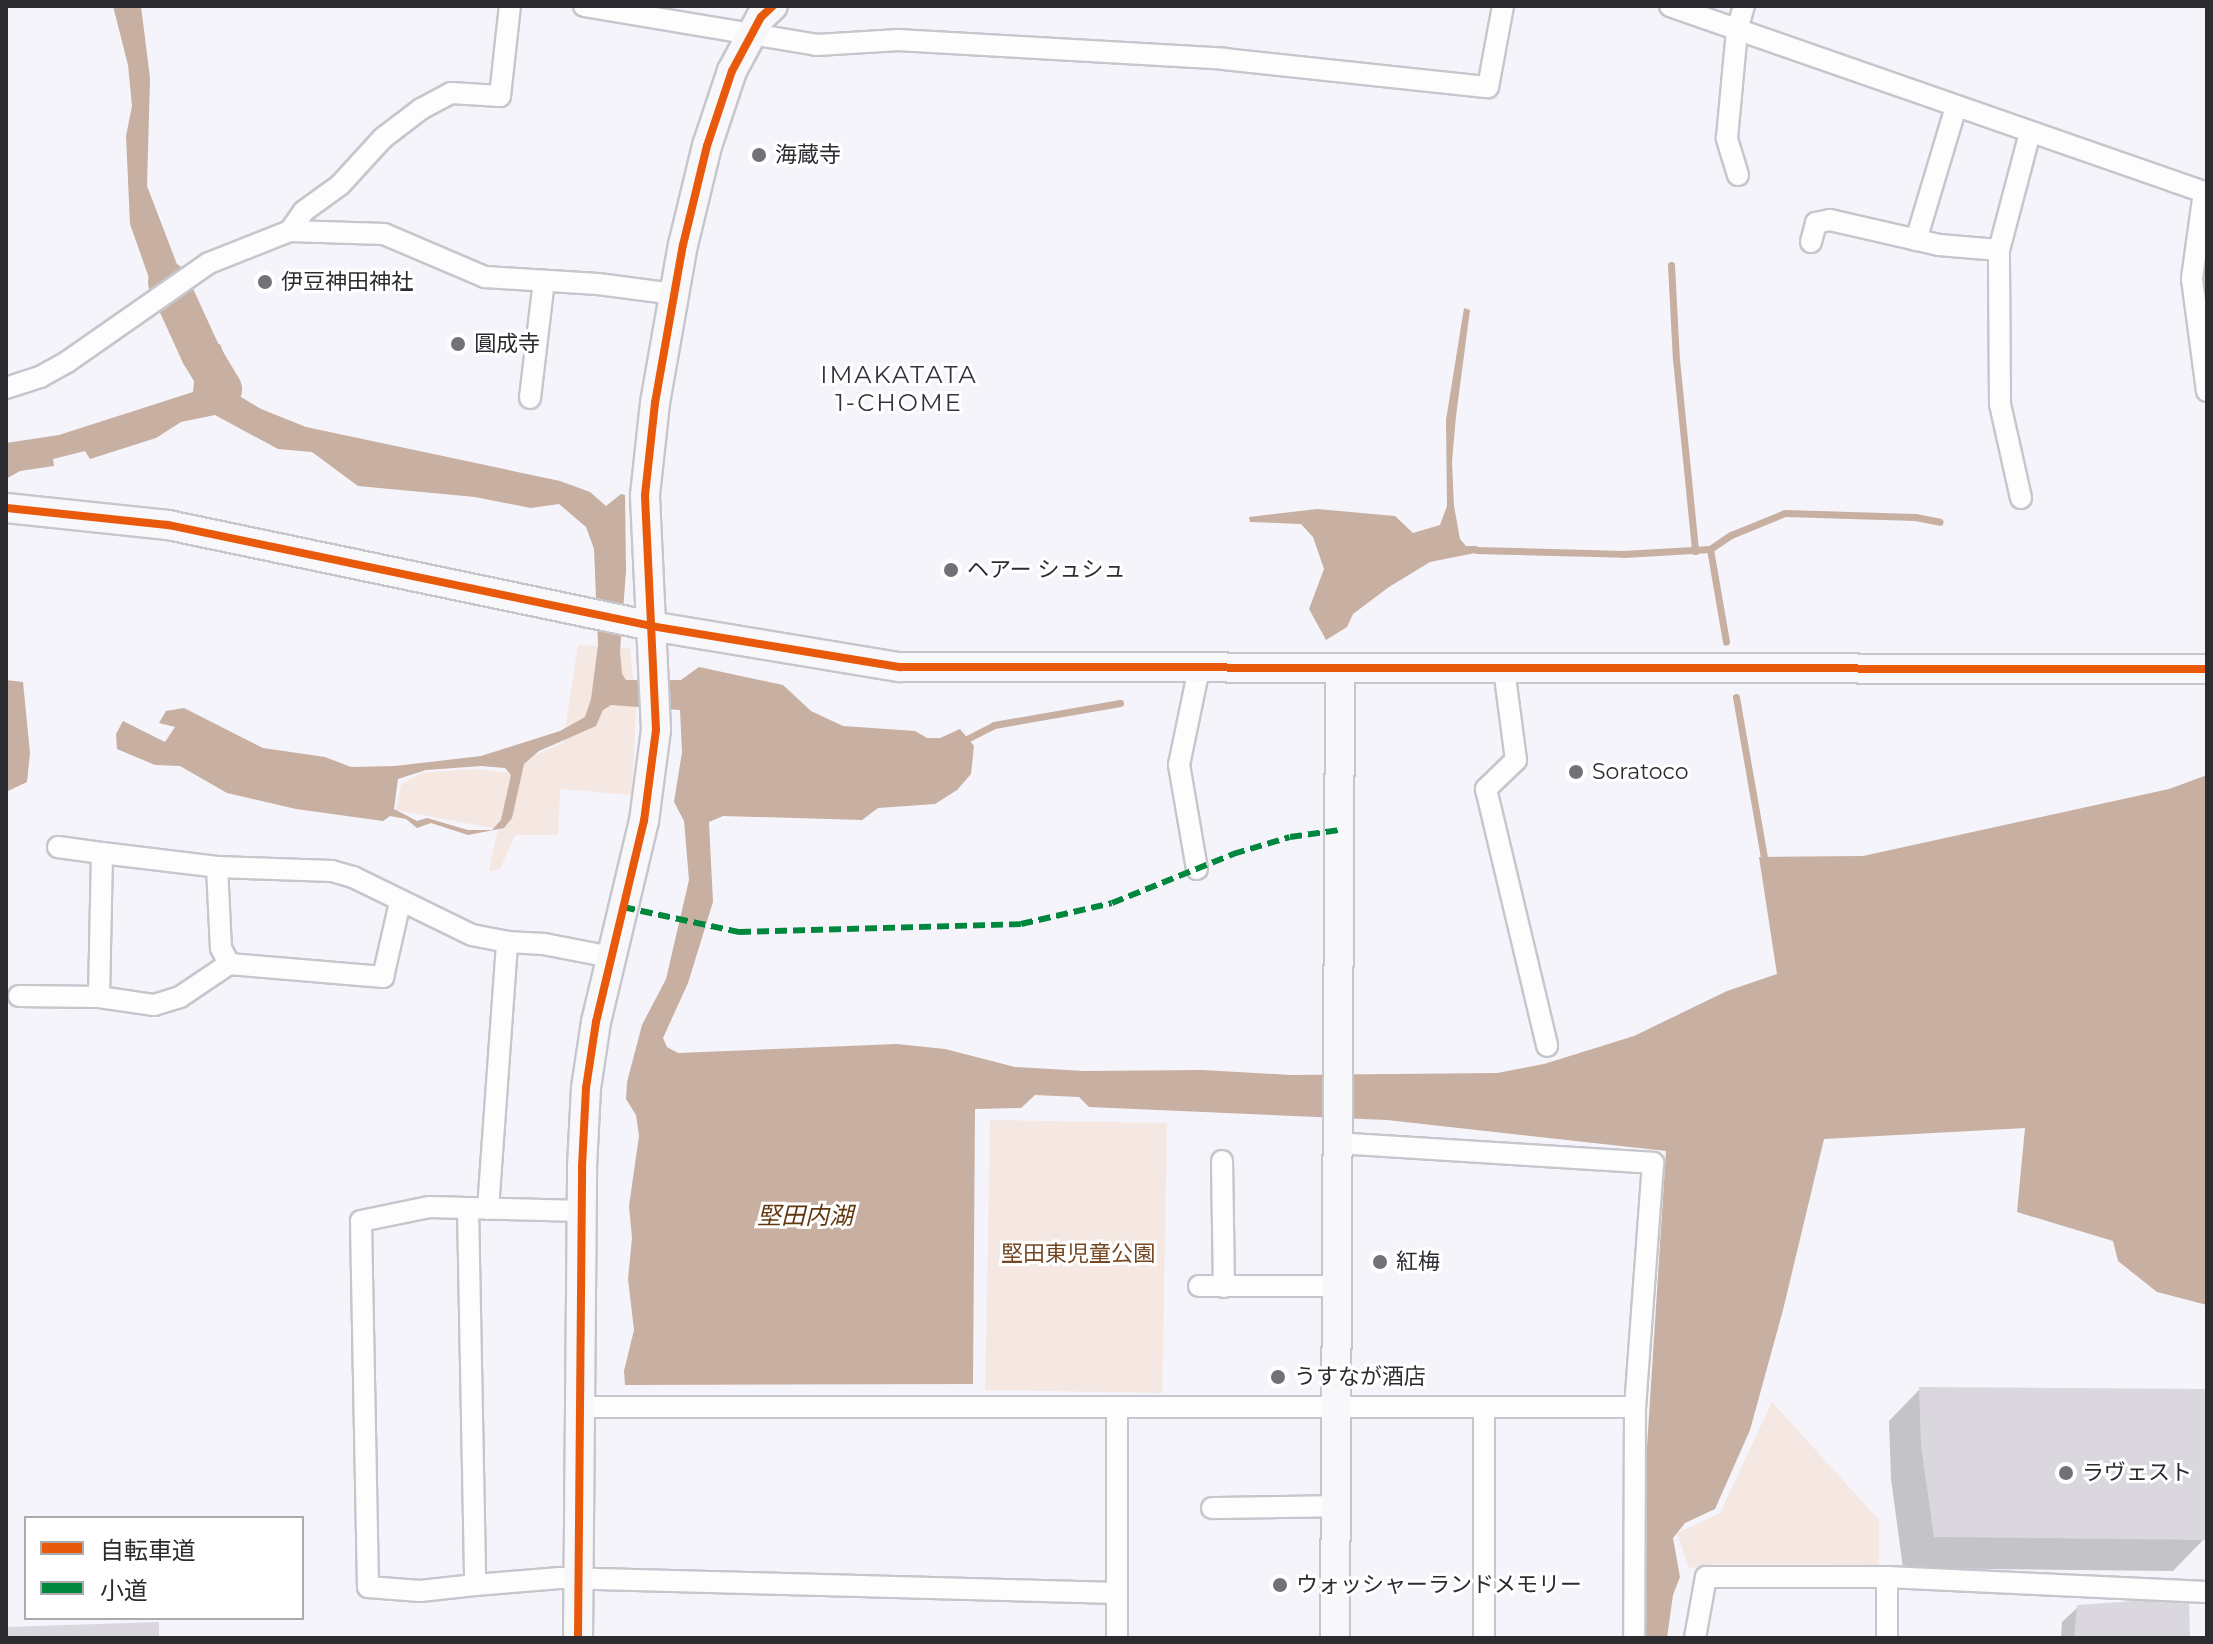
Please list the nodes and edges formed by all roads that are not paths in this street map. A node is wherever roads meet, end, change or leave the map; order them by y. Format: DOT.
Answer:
graph roads {
  1 [pos="510,6"];
  2 [pos="584,6"];
  3 [pos="773,6"];
  4 [pos="1503,6"];
  5 [pos="1670,6"];
  6 [pos="1744,6"];
  7 [pos="1737,30"];
  8 [pos="751,33"];
  9 [pos="1956,107"];
  10 [pos="2030,133"];
  11 [pos="1738,175"];
  12 [pos="2205,193"];
  13 [pos="290,231"];
  14 [pos="1916,240"];
  15 [pos="1811,242"];
  16 [pos="1999,250"];
  17 [pos="544,281"];
  18 [pos="675,294"];
  19 [pos="6,388"];
  20 [pos="2207,391"];
  21 [pos="530,398"];
  22 [pos="2021,498"];
  23 [pos="6,508"];
  24 [pos="639,624"];
  25 [pos="1199,668"];
  26 [pos="1340,669"];
  27 [pos="1504,669"];
  28 [pos="2207,669"];
  29 [pos="58,847"];
  30 [pos="102,853"];
  31 [pos="217,867"];
  32 [pos="1197,869"];
  33 [pos="400,902"];
  34 [pos="507,942"];
  35 [pos="611,957"];
  36 [pos="229,964"];
  37 [pos="19,996"];
  38 [pos="99,997"];
  39 [pos="1547,1046"];
  40 [pos="1336,1132"];
  41 [pos="1222,1161"];
  42 [pos="478,1208"];
  43 [pos="582,1211"];
  44 [pos="1199,1286"];
  45 [pos="1336,1286"];
  46 [pos="1224,1287"];
  47 [pos="580,1407"];
  48 [pos="1484,1407"];
  49 [pos="1635,1407"];
  50 [pos="1117,1409"];
  51 [pos="1336,1409"];
  52 [pos="1336,1506"];
  53 [pos="1212,1508"];
  54 [pos="1887,1577"];
  55 [pos="578,1581"];
  56 [pos="475,1585"];
  57 [pos="2207,1592"];
  58 [pos="1117,1593"];
  59 [pos="578,1638"];
  60 [pos="1117,1638"];
  61 [pos="1335,1638"];
  62 [pos="1484,1638"];
  63 [pos="1634,1638"];
  64 [pos="1695,1638"];
  65 [pos="1887,1638"];
  1 -- 13 [label="street"];
  2 -- 8 [label="street"];
  3 -- 8 [label="street"];
  4 -- 8 [label="street"];
  5 -- 7 [label="street"];
  6 -- 7 [label="street"];
  7 -- 9 [label="street"];
  7 -- 11 [label="street"];
  8 -- 18 [label="street"];
  9 -- 10 [label="street"];
  9 -- 14 [label="street"];
  10 -- 12 [label="street"];
  10 -- 16 [label="street"];
  12 -- 20 [label="street"];
  13 -- 17 [label="street"];
  13 -- 19 [label="street"];
  14 -- 15 [label="street"];
  14 -- 16 [label="street"];
  16 -- 22 [label="street"];
  17 -- 18 [label="street"];
  17 -- 21 [label="street"];
  18 -- 24 [label="street"];
  23 -- 24 [label="street"];
  24 -- 25 [label="street"];
  24 -- 35 [label="street"];
  25 -- 26 [label="street"];
  25 -- 32 [label="street"];
  26 -- 27 [label="street"];
  26 -- 40 [label="street"];
  27 -- 28 [label="street"];
  27 -- 39 [label="street"];
  29 -- 30 [label="street"];
  30 -- 31 [label="street"];
  30 -- 38 [label="street"];
  31 -- 33 [label="street"];
  31 -- 36 [label="street"];
  33 -- 34 [label="street"];
  33 -- 36 [label="street"];
  34 -- 35 [label="street"];
  34 -- 42 [label="street"];
  35 -- 43 [label="street"];
  36 -- 38 [label="street"];
  37 -- 38 [label="street"];
  40 -- 45 [label="street"];
  40 -- 49 [label="street"];
  41 -- 46 [label="street"];
  42 -- 43 [label="street"];
  42 -- 56 [label="street"];
  42 -- 56 [label="street"];
  43 -- 47 [label="street"];
  44 -- 46 [label="street"];
  45 -- 46 [label="street"];
  45 -- 51 [label="street"];
  47 -- 50 [label="street"];
  47 -- 55 [label="street"];
  48 -- 49 [label="street"];
  48 -- 51 [label="street"];
  48 -- 62 [label="street"];
  49 -- 63 [label="street"];
  50 -- 51 [label="street"];
  50 -- 58 [label="street"];
  51 -- 52 [label="street"];
  52 -- 53 [label="street"];
  52 -- 61 [label="street"];
  54 -- 57 [label="street"];
  54 -- 64 [label="street"];
  54 -- 65 [label="street"];
  55 -- 56 [label="street"];
  55 -- 58 [label="street"];
  55 -- 59 [label="street"];
  58 -- 60 [label="street"];
}
